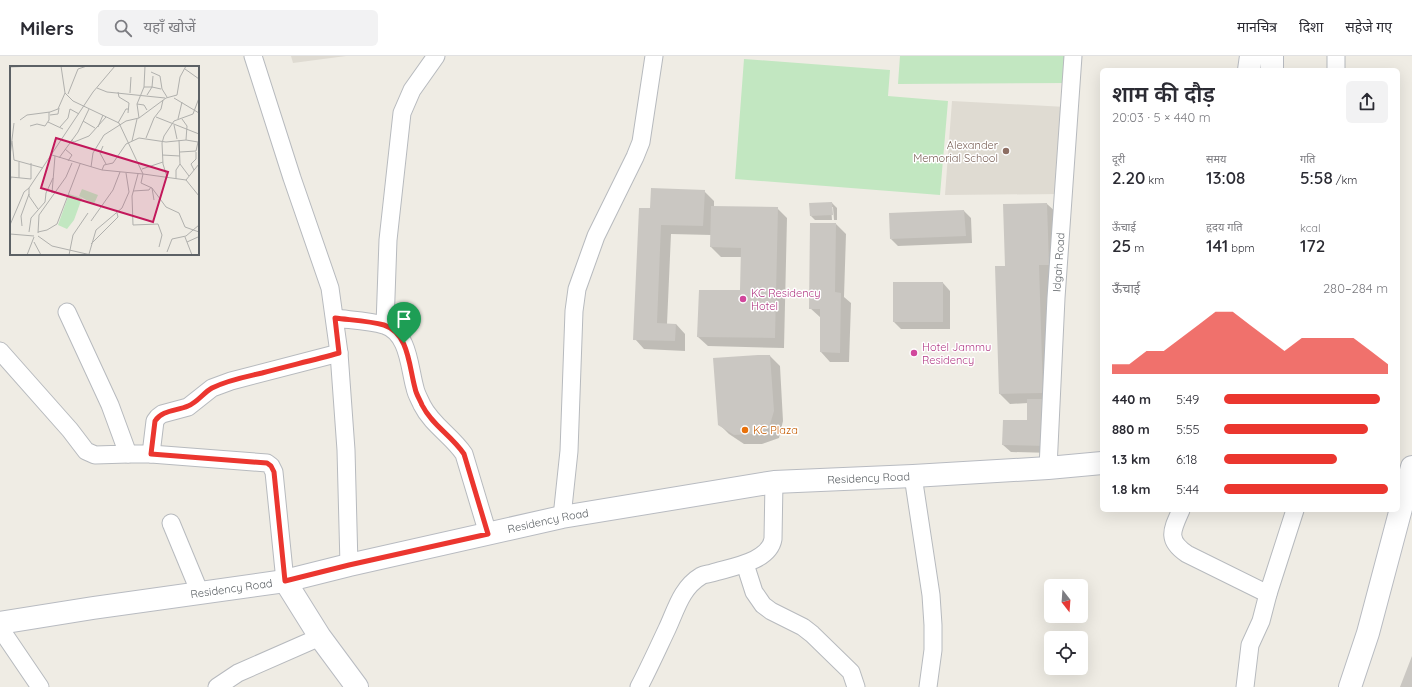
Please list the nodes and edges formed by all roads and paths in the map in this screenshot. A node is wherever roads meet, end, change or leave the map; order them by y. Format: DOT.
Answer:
graph roads {
  1 [pos="253,56"];
  2 [pos="436,56"];
  3 [pos="654,56"];
  4 [pos="1073,56"];
  5 [pos="1251,56"];
  6 [pos="1272,56"];
  7 [pos="1336,56"];
  8 [pos="1249,68"];
  9 [pos="1272,68"];
  10 [pos="1336,68"];
  11 [pos="67,312"];
  12 [pos="335,318"];
  13 [pos="385,326"];
  14 [pos="0,351"];
  15 [pos="339,353"];
  16 [pos="128,454"];
  17 [pos="151,454"];
  18 [pos="1100,463"];
  19 [pos="1048,468"];
  20 [pos="1406,475"];
  21 [pos="913,476"];
  22 [pos="774,482"];
  23 [pos="1400,500"];
  24 [pos="1180,512"];
  25 [pos="1294,512"];
  26 [pos="1397,512"];
  27 [pos="562,517"];
  28 [pos="170,523"];
  29 [pos="488,534"];
  30 [pos="745,564"];
  31 [pos="349,565"];
  32 [pos="285,581"];
  33 [pos="200,592"];
  34 [pos="1268,594"];
  35 [pos="0,624"];
  36 [pos="0,628"];
  37 [pos="320,637"];
  38 [pos="40,687"];
  39 [pos="217,687"];
  40 [pos="357,687"];
  41 [pos="639,687"];
  42 [pos="856,687"];
  43 [pos="928,687"];
  44 [pos="1245,687"];
  45 [pos="1350,687"];
  1 -- 12 [label="street"];
  2 -- 13 [label="street"];
  3 -- 27 [label="street"];
  4 -- 19 [label="street, Idgah Road"];
  5 -- 8 [label="street"];
  6 -- 9 [label="street"];
  7 -- 10 [label="street"];
  11 -- 16 [label="street"];
  12 -- 13 [label="street"];
  12 -- 15 [label="street"];
  13 -- 29 [label="street"];
  14 -- 16 [label="street"];
  15 -- 17 [label="street"];
  15 -- 31 [label="street"];
  16 -- 17 [label="street"];
  17 -- 32 [label="street"];
  18 -- 19 [label="street, Residency Road"];
  19 -- 21 [label="street, Residency Road"];
  20 -- 23 [label="street"];
  21 -- 22 [label="street, Residency Road"];
  21 -- 43 [label="street"];
  22 -- 27 [label="street, Residency Road"];
  22 -- 30 [label="street"];
  24 -- 34 [label="street"];
  25 -- 34 [label="street"];
  26 -- 45 [label="street"];
  27 -- 29 [label="street, Residency Road"];
  28 -- 33 [label="street"];
  29 -- 31 [label="street, Residency Road"];
  30 -- 41 [label="street"];
  30 -- 42 [label="street"];
  31 -- 32 [label="street, Residency Road"];
  32 -- 33 [label="street, Residency Road"];
  32 -- 37 [label="street"];
  33 -- 35 [label="street, Residency Road"];
  34 -- 44 [label="street"];
  36 -- 38 [label="street"];
  37 -- 39 [label="street"];
  37 -- 40 [label="street"];
}
